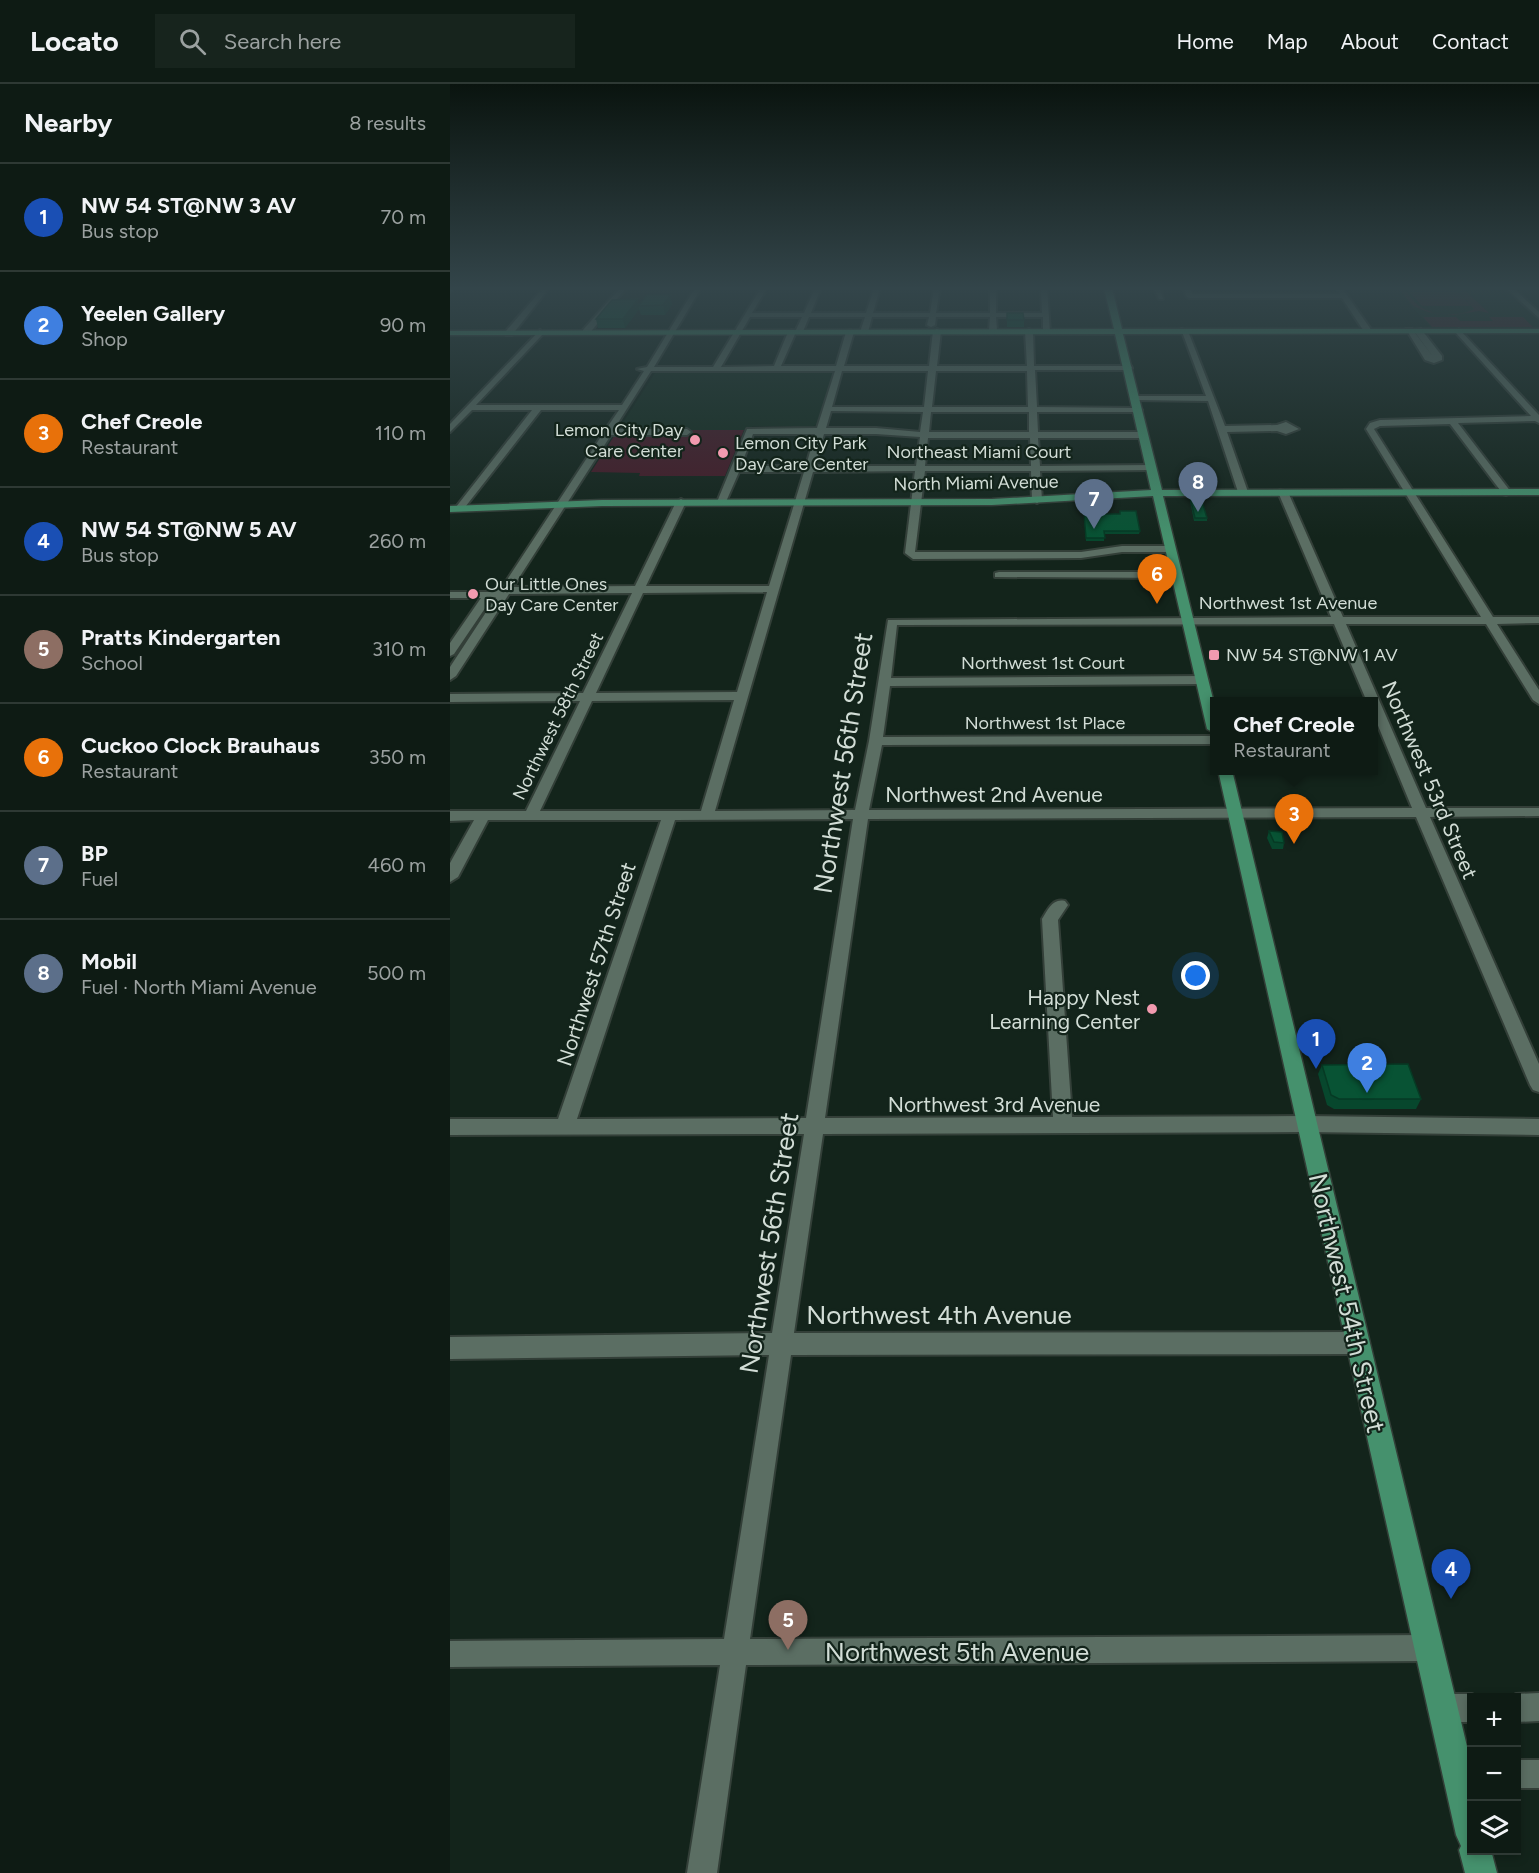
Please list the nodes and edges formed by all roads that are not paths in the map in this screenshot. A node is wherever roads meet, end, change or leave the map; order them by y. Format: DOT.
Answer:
graph roads {
  1 [pos="504,371"];
  2 [pos="643,371"];
  3 [pos="836,371"];
  4 [pos="933,371"];
  5 [pos="1030,371"];
  6 [pos="1129,371"];
  7 [pos="1200,371"];
  8 [pos="1495,371"];
  9 [pos="1135,398"];
  10 [pos="1211,399"];
  11 [pos="470,408"];
  12 [pos="538,408"];
  13 [pos="620,408"];
  14 [pos="826,409"];
  15 [pos="1032,409"];
  16 [pos="927,410"];
  17 [pos="1138,410"];
  18 [pos="1538,419"];
  19 [pos="1452,421"];
  20 [pos="1220,428"];
  21 [pos="1278,428"];
  22 [pos="450,429"];
  23 [pos="820,431"];
  24 [pos="603,432"];
  25 [pos="687,432"];
  26 [pos="924,435"];
  27 [pos="1034,435"];
  28 [pos="1143,435"];
  29 [pos="920,468"];
  30 [pos="1036,468"];
  31 [pos="1151,468"];
  32 [pos="735,469"];
  33 [pos="808,469"];
  34 [pos="1243,492"];
  35 [pos="1282,492"];
  36 [pos="1409,492"];
  37 [pos="1506,492"];
  38 [pos="1157,493"];
  39 [pos="1538,493"];
  40 [pos="1037,500"];
  41 [pos="681,502"];
  42 [pos="722,502"];
  43 [pos="799,502"];
  44 [pos="916,502"];
  45 [pos="555,506"];
  46 [pos="454,509"];
  47 [pos="1170,549"];
  48 [pos="999,575"];
  49 [pos="1177,575"];
  50 [pos="639,588"];
  51 [pos="774,589"];
  52 [pos="505,590"];
  53 [pos="450,595"];
  54 [pos="489,595"];
  55 [pos="1340,620"];
  56 [pos="1539,620"];
  57 [pos="1489,621"];
  58 [pos="892,622"];
  59 [pos="1188,622"];
  60 [pos="450,652"];
  61 [pos="450,676"];
  62 [pos="1202,681"];
  63 [pos="885,682"];
  64 [pos="741,696"];
  65 [pos="590,697"];
  66 [pos="1372,697"];
  67 [pos="450,698"];
  68 [pos="1539,700"];
  69 [pos="1210,711"];
  70 [pos="1378,711"];
  71 [pos="1210,740"];
  72 [pos="876,741"];
  73 [pos="1225,775"];
  74 [pos="1420,812"];
  75 [pos="1539,812"];
  76 [pos="1235,813"];
  77 [pos="861,815"];
  78 [pos="450,816"];
  79 [pos="483,816"];
  80 [pos="531,816"];
  81 [pos="669,816"];
  82 [pos="706,816"];
  83 [pos="450,877"];
  84 [pos="1060,904"];
  85 [pos="1539,1085"];
  86 [pos="1305,1124"];
  87 [pos="1063,1126"];
  88 [pos="450,1127"];
  89 [pos="565,1127"];
  90 [pos="814,1127"];
  91 [pos="1539,1127"];
  92 [pos="1356,1343"];
  93 [pos="781,1344"];
  94 [pos="450,1348"];
  95 [pos="1428,1648"];
  96 [pos="736,1653"];
  97 [pos="450,1654"];
  98 [pos="1539,1707"];
  99 [pos="1457,1708"];
  100 [pos="1521,1708"];
  101 [pos="1464,1774"];
  102 [pos="1521,1774"];
  103 [pos="1539,1774"];
  104 [pos="1468,1801"];
  105 [pos="1476,1855"];
  106 [pos="702,1873"];
  107 [pos="1480,1873"];
  1 -- 11 [label="street"];
  2 -- 13 [label="street"];
  3 -- 14 [label="street"];
  4 -- 16 [label="street"];
  5 -- 15 [label="street"];
  6 -- 9 [label="main road"];
  7 -- 10 [label="street"];
  8 -- 18 [label="street"];
  9 -- 10 [label="street"];
  9 -- 17 [label="main road"];
  10 -- 20 [label="street"];
  11 -- 12 [label="street"];
  11 -- 22 [label="street"];
  12 -- 13 [label="street"];
  12 -- 46 [label="street"];
  13 -- 24 [label="street"];
  14 -- 16 [label="street"];
  14 -- 23 [label="street"];
  15 -- 16 [label="street"];
  15 -- 17 [label="street"];
  15 -- 27 [label="street"];
  16 -- 26 [label="street"];
  17 -- 28 [label="main road"];
  18 -- 19 [label="street"];
  19 -- 36 [label="street"];
  19 -- 37 [label="street"];
  20 -- 21 [label="street"];
  20 -- 34 [label="street"];
  23 -- 26 [label="street"];
  23 -- 32 [label="street"];
  23 -- 33 [label="street"];
  24 -- 25 [label="street"];
  24 -- 45 [label="street"];
  26 -- 27 [label="street"];
  26 -- 29 [label="street"];
  27 -- 28 [label="street"];
  27 -- 30 [label="street"];
  28 -- 31 [label="main road"];
  29 -- 30 [label="street, Northeast Miami Court"];
  29 -- 33 [label="street, Northeast Miami Court"];
  29 -- 44 [label="street"];
  30 -- 31 [label="street, Northeast Miami Court"];
  30 -- 40 [label="street"];
  31 -- 38 [label="main road"];
  32 -- 33 [label="street, Northeast Miami Court"];
  32 -- 42 [label="street"];
  33 -- 43 [label="street"];
  34 -- 35 [label="main road, North Miami Avenue"];
  34 -- 38 [label="main road, North Miami Avenue"];
  35 -- 36 [label="main road, North Miami Avenue"];
  35 -- 55 [label="street, Northwest 53rd Street"];
  36 -- 37 [label="main road, North Miami Avenue"];
  36 -- 57 [label="street"];
  37 -- 39 [label="main road, North Miami Avenue"];
  38 -- 40 [label="main road, North Miami Avenue"];
  38 -- 47 [label="main road"];
  40 -- 44 [label="main road, North Miami Avenue"];
  41 -- 42 [label="main road, North Miami Avenue"];
  41 -- 45 [label="main road, North Miami Avenue"];
  41 -- 50 [label="street, Northwest 58th Street"];
  42 -- 43 [label="main road, North Miami Avenue"];
  43 -- 44 [label="main road, North Miami Avenue"];
  43 -- 51 [label="street"];
  44 -- 47 [label="street"];
  45 -- 46 [label="main road, North Miami Avenue"];
  45 -- 52 [label="street"];
  45 -- 54 [label="street"];
  47 -- 49 [label="main road"];
  48 -- 49 [label="street"];
  49 -- 59 [label="main road"];
  50 -- 51 [label="street"];
  50 -- 52 [label="street"];
  50 -- 65 [label="street, Northwest 58th Street"];
  51 -- 64 [label="street"];
  52 -- 54 [label="street"];
  52 -- 61 [label="street"];
  53 -- 54 [label="street"];
  54 -- 60 [label="street"];
  55 -- 57 [label="street, Northwest 1st Avenue"];
  55 -- 59 [label="street, Northwest 1st Avenue"];
  55 -- 66 [label="street, Northwest 53rd Street"];
  56 -- 57 [label="street, Northwest 1st Avenue"];
  57 -- 68 [label="street"];
  58 -- 59 [label="street, Northwest 1st Avenue"];
  58 -- 63 [label="street, Northwest 56th Street"];
  59 -- 62 [label="main road"];
  62 -- 63 [label="street, Northwest 1st Court"];
  62 -- 69 [label="main road"];
  63 -- 72 [label="street, Northwest 56th Street"];
  64 -- 65 [label="street"];
  64 -- 82 [label="street"];
  65 -- 67 [label="street"];
  65 -- 80 [label="street, Northwest 58th Street"];
  70 -- 74 [label="street, Northwest 53rd Street"];
  71 -- 72 [label="street, Northwest 1st Place"];
  72 -- 77 [label="street, Northwest 56th Street"];
  73 -- 76 [label="main road, Northwest 54th Street"];
  74 -- 75 [label="street, Northwest 2nd Avenue"];
  74 -- 76 [label="street, Northwest 2nd Avenue"];
  74 -- 85 [label="street, Northwest 53rd Street"];
  76 -- 77 [label="street, Northwest 2nd Avenue"];
  76 -- 86 [label="main road, Northwest 54th Street"];
  77 -- 82 [label="street, Northwest 2nd Avenue"];
  77 -- 90 [label="street, Northwest 56th Street"];
  78 -- 79 [label="street, Northwest 2nd Avenue"];
  79 -- 80 [label="street, Northwest 2nd Avenue"];
  79 -- 83 [label="street"];
  80 -- 81 [label="street, Northwest 2nd Avenue"];
  81 -- 82 [label="street, Northwest 2nd Avenue"];
  81 -- 89 [label="street, Northwest 57th Street"];
  84 -- 87 [label="street"];
  86 -- 87 [label="street, Northwest 3rd Avenue"];
  86 -- 91 [label="street, Northwest 3rd Avenue"];
  86 -- 92 [label="main road, Northwest 54th Street"];
  87 -- 90 [label="street, Northwest 3rd Avenue"];
  88 -- 89 [label="street, Northwest 3rd Avenue"];
  89 -- 90 [label="street, Northwest 3rd Avenue"];
  90 -- 93 [label="street, Northwest 56th Street"];
  92 -- 93 [label="street, Northwest 4th Avenue"];
  92 -- 95 [label="main road, Northwest 54th Street"];
  93 -- 94 [label="street, Northwest 4th Avenue"];
  93 -- 96 [label="street, Northwest 56th Street"];
  95 -- 96 [label="street, Northwest 5th Avenue"];
  95 -- 99 [label="main road, Northwest 54th Street"];
  96 -- 97 [label="street, Northwest 5th Avenue"];
  96 -- 106 [label="street, Northwest 56th Street"];
  98 -- 100 [label="street"];
  99 -- 101 [label="main road, Northwest 54th Street"];
  101 -- 104 [label="main road, Northwest 54th Street"];
  102 -- 103 [label="street"];
  105 -- 107 [label="main road"];
}
